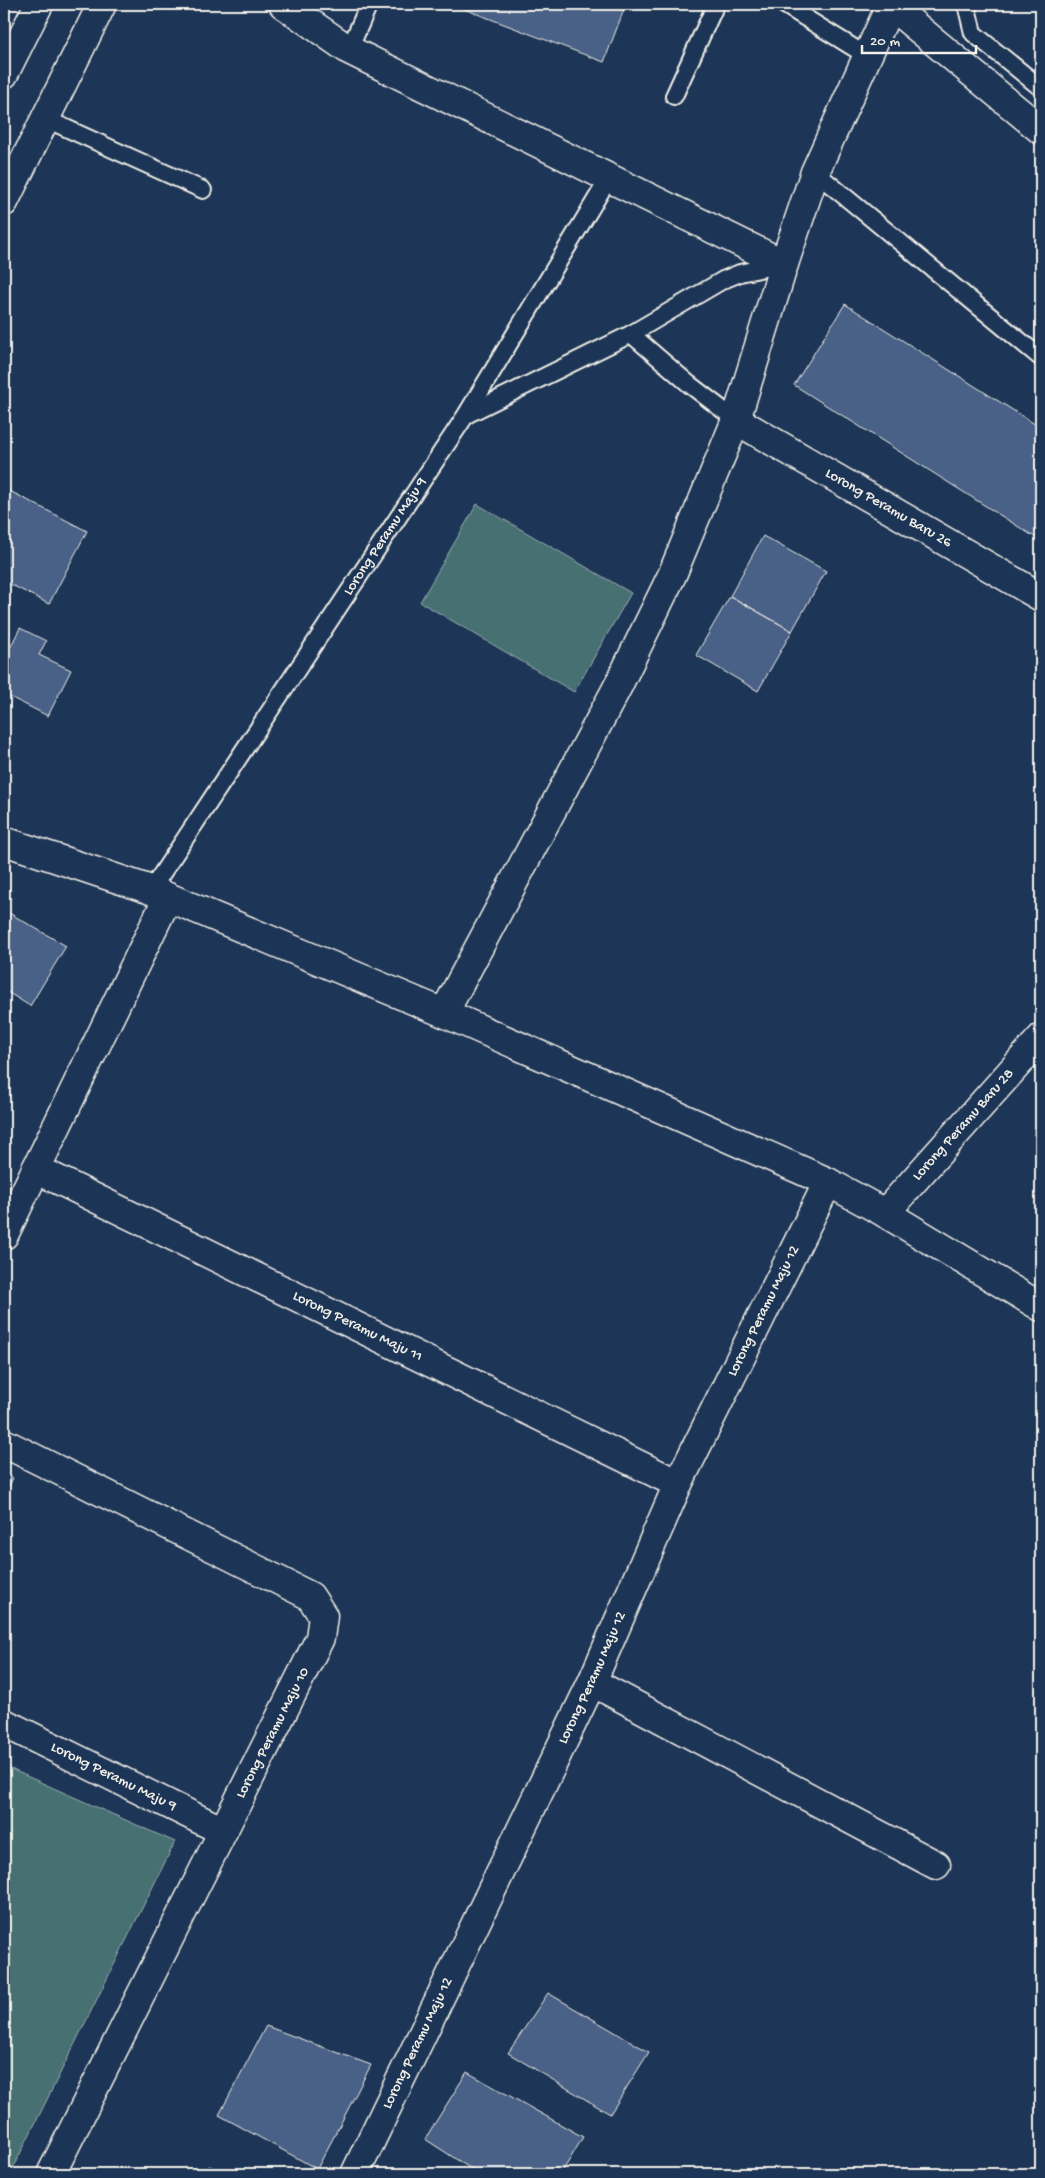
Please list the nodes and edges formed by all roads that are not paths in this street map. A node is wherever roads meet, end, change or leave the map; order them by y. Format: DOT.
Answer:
graph roads {
  1 [pos="39,4"];
  2 [pos="102,4"];
  3 [pos="283,4"];
  4 [pos="369,4"];
  5 [pos="716,4"];
  6 [pos="783,4"];
  7 [pos="890,4"];
  8 [pos="966,4"];
  9 [pos="349,50"];
  10 [pos="867,56"];
  11 [pos="4,74"];
  12 [pos="1041,88"];
  13 [pos="674,96"];
  14 [pos="46,119"];
  15 [pos="1041,130"];
  16 [pos="815,172"];
  17 [pos="609,178"];
  18 [pos="203,190"];
  19 [pos="4,202"];
  20 [pos="784,264"];
  21 [pos="631,334"];
  22 [pos="1041,358"];
  23 [pos="466,415"];
  24 [pos="736,420"];
  25 [pos="1041,597"];
  26 [pos="4,841"];
  27 [pos="160,894"];
  28 [pos="444,1013"];
  29 [pos="1041,1038"];
  30 [pos="36,1169"];
  31 [pos="828,1182"];
  32 [pos="885,1213"];
  33 [pos="4,1235"];
  34 [pos="1041,1308"];
  35 [pos="4,1444"];
  36 [pos="678,1484"];
  37 [pos="592,1682"];
  38 [pos="4,1723"];
  39 [pos="223,1831"];
  40 [pos="936,1865"];
  41 [pos="51,2174"];
  42 [pos="355,2174"];
  1 -- 11 [label="main road"];
  2 -- 14 [label="main road"];
  3 -- 9 [label="main road"];
  4 -- 9 [label="lane"];
  5 -- 13 [label="lane"];
  6 -- 10 [label="lane"];
  7 -- 10 [label="main road"];
  7 -- 15 [label="main road"];
  8 -- 12 [label="lane"];
  9 -- 17 [label="main road"];
  10 -- 16 [label="main road"];
  14 -- 18 [label="lane"];
  14 -- 19 [label="main road"];
  16 -- 20 [label="main road"];
  16 -- 22 [label="lane"];
  17 -- 20 [label="main road"];
  17 -- 23 [label="lane, Lorong Peramu Maju 9"];
  20 -- 21 [label="lane"];
  20 -- 24 [label="main road"];
  21 -- 23 [label="lane"];
  21 -- 24 [label="lane"];
  23 -- 27 [label="lane, Lorong Peramu Maju 9"];
  24 -- 25 [label="main road, Lorong Peramu Baru 26"];
  24 -- 28 [label="main road"];
  26 -- 27 [label="main road"];
  27 -- 28 [label="main road"];
  27 -- 30 [label="main road"];
  28 -- 31 [label="main road"];
  29 -- 32 [label="main road, Lorong Peramu Baru 28"];
  30 -- 33 [label="main road"];
  30 -- 36 [label="main road, Lorong Peramu Maju 11"];
  31 -- 32 [label="main road"];
  31 -- 36 [label="main road, Lorong Peramu Maju 12"];
  32 -- 34 [label="main road"];
  35 -- 39 [label="main road, Lorong Peramu Maju 10"];
  36 -- 37 [label="main road, Lorong Peramu Maju 12"];
  37 -- 40 [label="main road"];
  37 -- 42 [label="main road, Lorong Peramu Maju 12"];
  38 -- 39 [label="main road, Lorong Peramu Maju 9"];
  39 -- 41 [label="main road, Lorong Peramu Maju 10"];
}
